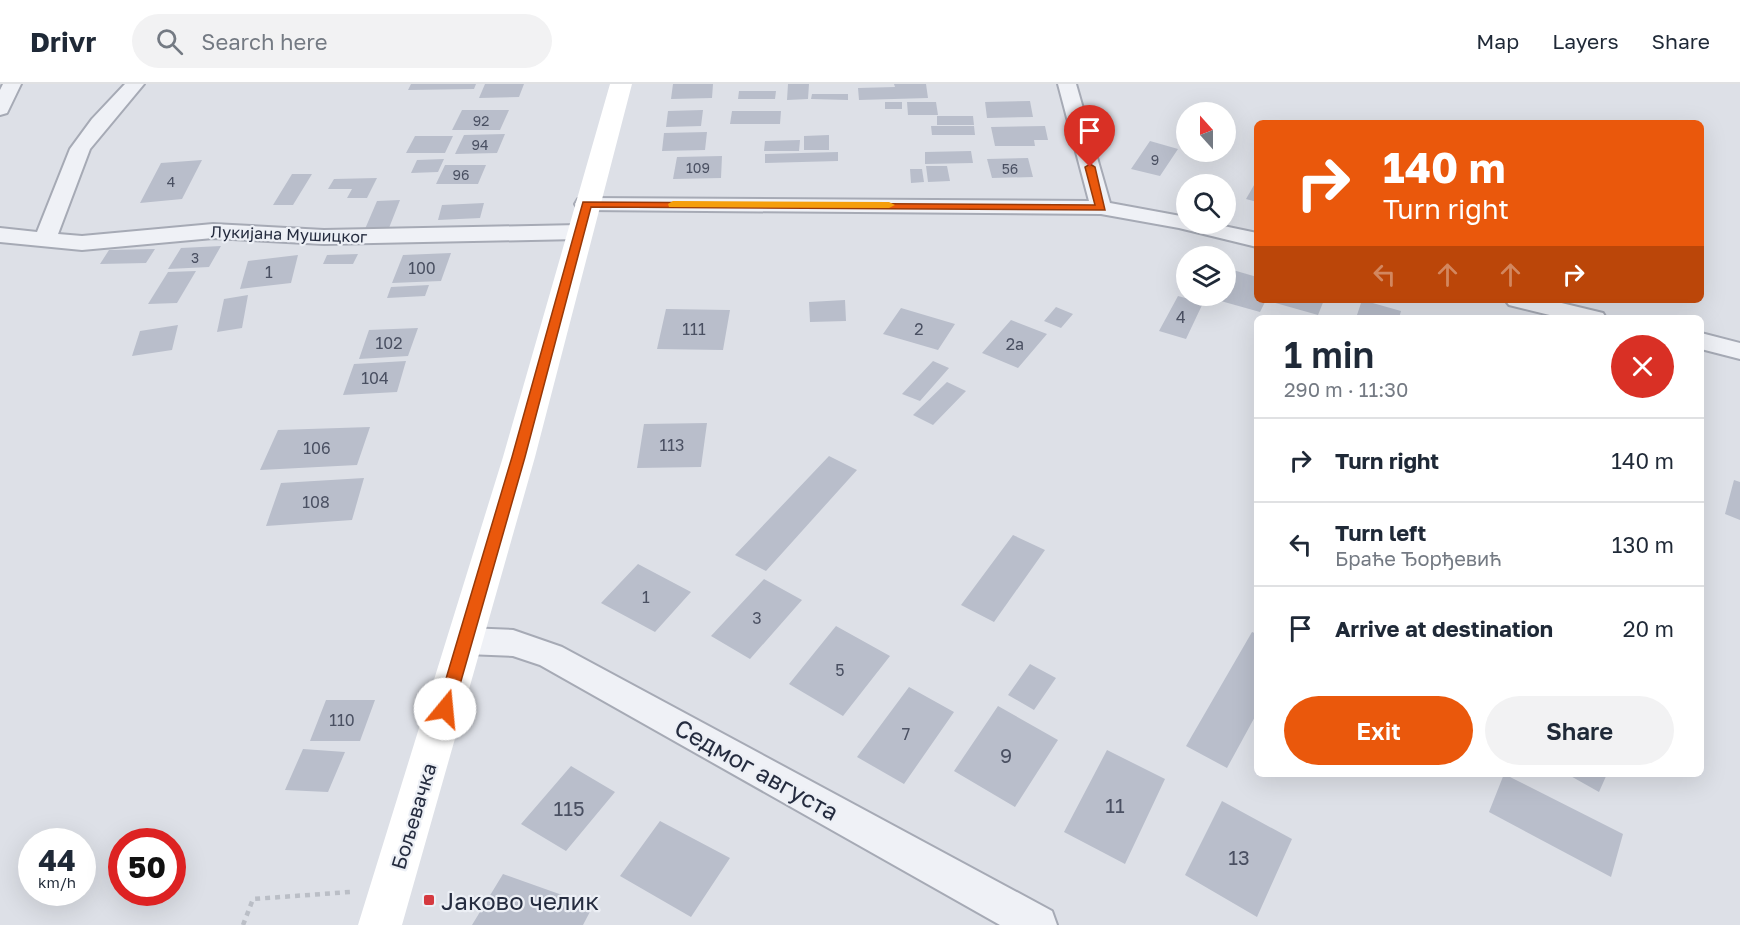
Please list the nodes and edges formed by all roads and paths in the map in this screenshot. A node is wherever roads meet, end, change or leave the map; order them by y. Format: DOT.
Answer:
graph roads {
  1 [pos="12,84"];
  2 [pos="135,84"];
  3 [pos="621,84"];
  4 [pos="1067,84"];
  5 [pos="0,109"];
  6 [pos="586,204"];
  7 [pos="1101,208"];
  8 [pos="1176,221"];
  9 [pos="579,232"];
  10 [pos="1232,234"];
  11 [pos="0,235"];
  12 [pos="45,239"];
  13 [pos="1254,239"];
  14 [pos="1531,303"];
  15 [pos="1581,315"];
  16 [pos="1704,342"];
  17 [pos="1740,351"];
  18 [pos="466,641"];
  19 [pos="385,907"];
  20 [pos="243,925"];
  21 [pos="1038,925"];
  1 -- 5 [label="street"];
  2 -- 12 [label="street"];
  3 -- 6 [label="main road, Бољевачка"];
  4 -- 7 [label="street"];
  6 -- 7 [label="street"];
  6 -- 9 [label="main road, Бољевачка"];
  7 -- 8 [label="street"];
  9 -- 12 [label="street, Лукијана Мушицког"];
  9 -- 18 [label="main road, Бољевачка"];
  10 -- 13 [label="street"];
  11 -- 12 [label="street, Лукијана Мушицког"];
  14 -- 15 [label="street"];
  16 -- 17 [label="street"];
  18 -- 19 [label="main road, Бољевачка"];
  18 -- 21 [label="street, Седмог августа"];
  19 -- 20 [label="path"];
}
